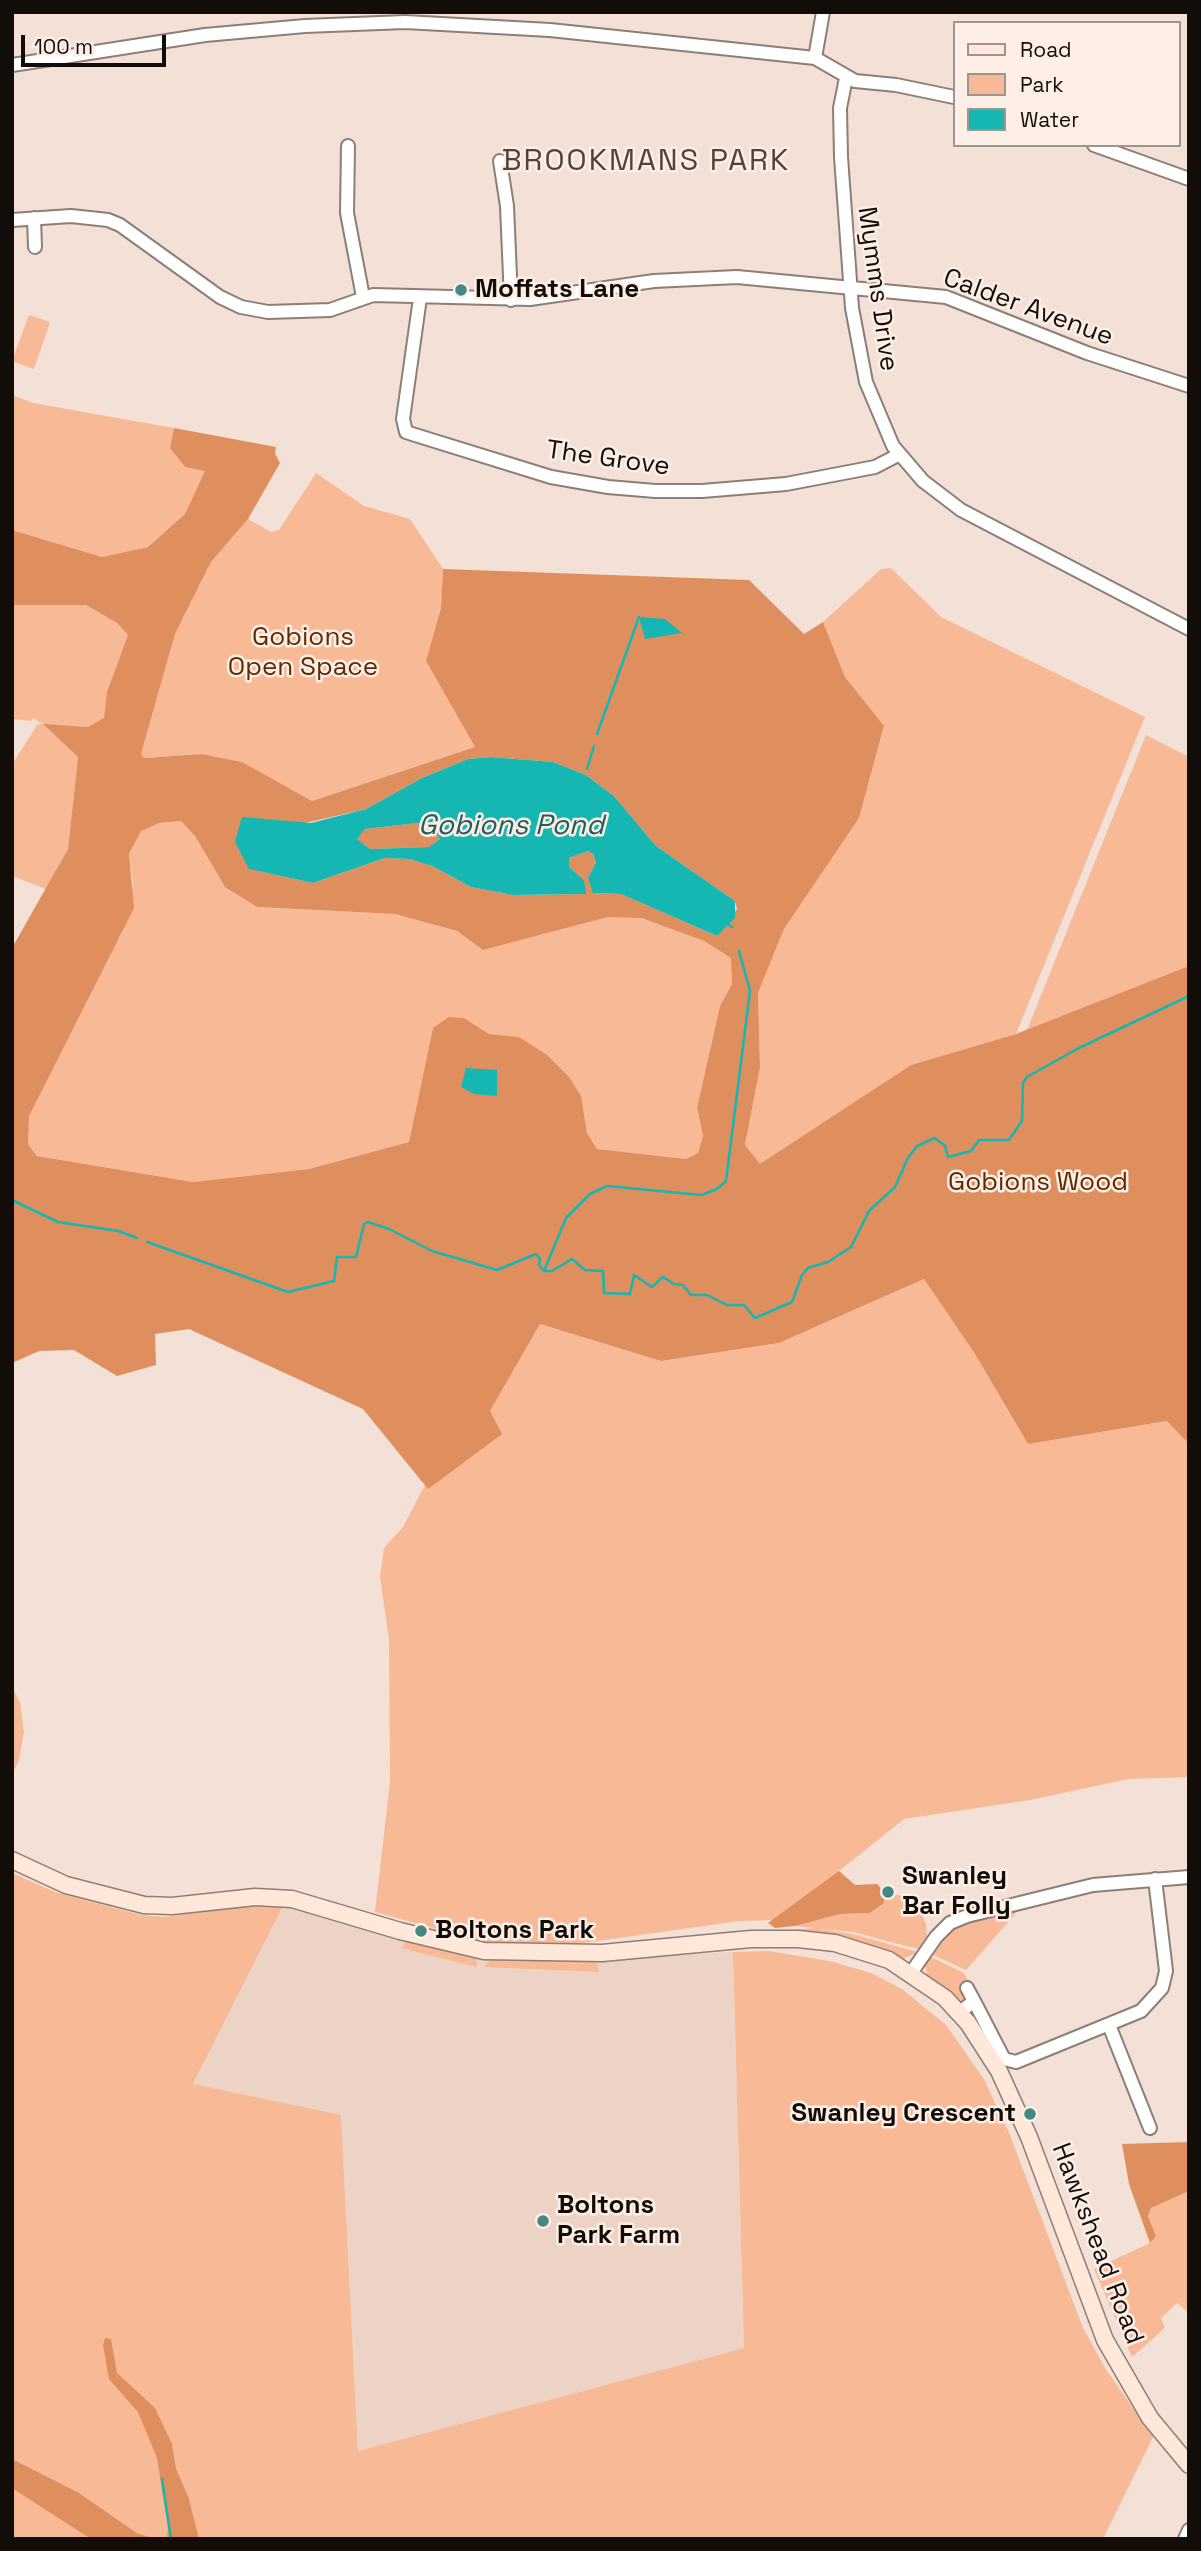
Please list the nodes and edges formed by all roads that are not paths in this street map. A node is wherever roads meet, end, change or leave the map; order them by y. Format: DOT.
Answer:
graph roads {
  1 [pos="823,12"];
  2 [pos="815,58"];
  3 [pos="12,65"];
  4 [pos="846,78"];
  5 [pos="953,97"];
  6 [pos="348,146"];
  7 [pos="1100,147"];
  8 [pos="500,161"];
  9 [pos="1189,178"];
  10 [pos="34,218"];
  11 [pos="12,220"];
  12 [pos="35,247"];
  13 [pos="850,289"];
  14 [pos="363,298"];
  15 [pos="420,298"];
  16 [pos="511,300"];
  17 [pos="1189,386"];
  18 [pos="900,454"];
  19 [pos="1189,629"];
  20 [pos="12,1860"];
  21 [pos="1189,1877"];
  22 [pos="1155,1879"];
  23 [pos="911,1973"];
  24 [pos="967,1987"];
  25 [pos="974,2001"];
  26 [pos="959,2013"];
  27 [pos="1109,2025"];
  28 [pos="1150,2128"];
  29 [pos="1189,2465"];
  30 [pos="1189,2530"];
  31 [pos="1185,2539"];
  1 -- 2 [label="street"];
  2 -- 3 [label="street"];
  2 -- 4 [label="street"];
  4 -- 5 [label="street"];
  4 -- 13 [label="street, Mymms Drive"];
  6 -- 14 [label="street"];
  7 -- 9 [label="street"];
  8 -- 16 [label="street"];
  10 -- 11 [label="street"];
  10 -- 12 [label="street"];
  10 -- 14 [label="street"];
  13 -- 16 [label="street"];
  13 -- 17 [label="street, Calder Avenue"];
  13 -- 18 [label="street, Mymms Drive"];
  14 -- 15 [label="street"];
  15 -- 16 [label="street"];
  15 -- 18 [label="street, The Grove"];
  18 -- 19 [label="street, Mymms Drive"];
  20 -- 23 [label="street, Hawkshead Road"];
  21 -- 22 [label="street"];
  22 -- 23 [label="street"];
  22 -- 27 [label="street"];
  23 -- 26 [label="street, Hawkshead Road"];
  24 -- 25 [label="street"];
  25 -- 26 [label="street"];
  25 -- 27 [label="street"];
  26 -- 29 [label="street, Hawkshead Road"];
  27 -- 28 [label="street"];
  30 -- 31 [label="street"];
}
